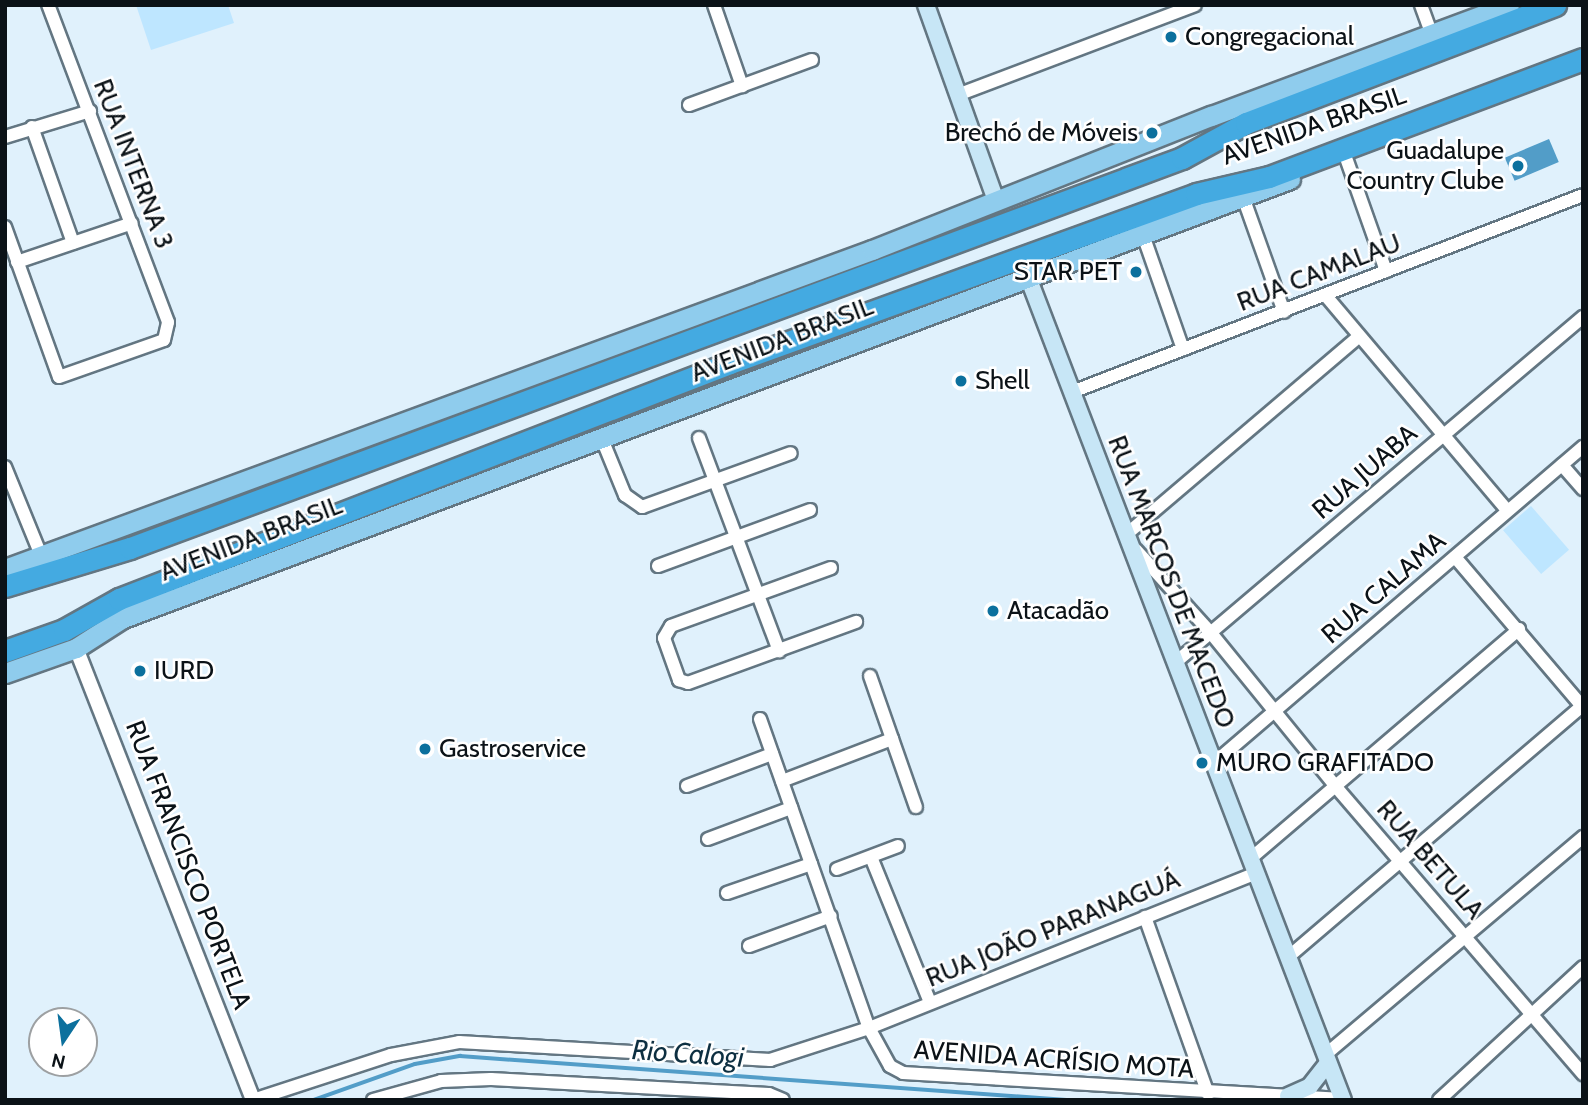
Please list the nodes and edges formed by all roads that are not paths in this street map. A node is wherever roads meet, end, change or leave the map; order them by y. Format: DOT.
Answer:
graph roads {
  1 [pos="48,5"];
  2 [pos="714,5"];
  3 [pos="926,5"];
  4 [pos="1195,5"];
  5 [pos="1421,5"];
  6 [pos="1509,5"];
  7 [pos="1555,5"];
  8 [pos="1432,35"];
  9 [pos="1583,59"];
  10 [pos="812,60"];
  11 [pos="1583,69"];
  12 [pos="742,86"];
  13 [pos="960,94"];
  14 [pos="689,106"];
  15 [pos="90,111"];
  16 [pos="32,127"];
  17 [pos="5,137"];
  18 [pos="1346,158"];
  19 [pos="1583,195"];
  20 [pos="1243,197"];
  21 [pos="996,201"];
  22 [pos="132,223"];
  23 [pos="5,227"];
  24 [pos="1143,234"];
  25 [pos="73,243"];
  26 [pos="18,262"];
  27 [pos="1386,271"];
  28 [pos="1028,277"];
  29 [pos="1326,296"];
  30 [pos="1284,312"];
  31 [pos="1583,317"];
  32 [pos="1358,337"];
  33 [pos="1183,349"];
  34 [pos="1072,392"];
  35 [pos="1443,435"];
  36 [pos="699,438"];
  37 [pos="602,439"];
  38 [pos="1583,447"];
  39 [pos="791,453"];
  40 [pos="1562,465"];
  41 [pos="5,467"];
  42 [pos="716,481"];
  43 [pos="1583,489"];
  44 [pos="810,510"];
  45 [pos="1507,510"];
  46 [pos="737,537"];
  47 [pos="1131,541"];
  48 [pos="41,555"];
  49 [pos="1455,557"];
  50 [pos="658,566"];
  51 [pos="831,568"];
  52 [pos="5,569"];
  53 [pos="5,586"];
  54 [pos="758,594"];
  55 [pos="856,622"];
  56 [pos="1519,629"];
  57 [pos="1211,633"];
  58 [pos="76,648"];
  59 [pos="779,651"];
  60 [pos="5,652"];
  61 [pos="1176,662"];
  62 [pos="5,673"];
  63 [pos="870,676"];
  64 [pos="1582,705"];
  65 [pos="1275,713"];
  66 [pos="760,719"];
  67 [pos="892,739"];
  68 [pos="772,754"];
  69 [pos="1214,763"];
  70 [pos="782,781"];
  71 [pos="687,786"];
  72 [pos="1336,787"];
  73 [pos="916,807"];
  74 [pos="791,808"];
  75 [pos="1583,837"];
  76 [pos="708,839"];
  77 [pos="898,846"];
  78 [pos="871,857"];
  79 [pos="1401,860"];
  80 [pos="811,864"];
  81 [pos="1253,866"];
  82 [pos="837,869"];
  83 [pos="727,893"];
  84 [pos="831,916"];
  85 [pos="1144,917"];
  86 [pos="1466,936"];
  87 [pos="749,946"];
  88 [pos="1287,958"];
  89 [pos="1583,967"];
  90 [pos="930,1002"];
  91 [pos="1531,1012"];
  92 [pos="869,1028"];
  93 [pos="1326,1059"];
  94 [pos="1583,1074"];
  95 [pos="1208,1094"];
  96 [pos="1288,1096"];
  97 [pos="1255,1098"];
  98 [pos="1342,1099"];
  99 [pos="253,1100"];
  100 [pos="373,1100"];
  101 [pos="783,1100"];
  102 [pos="1439,1100"];
  1 -- 15 [label="street, RUA INTERNA 3"];
  2 -- 12 [label="street"];
  3 -- 13 [label="main road"];
  4 -- 13 [label="street"];
  5 -- 8 [label="street"];
  6 -- 8 [label="main road, AVENIDA BRASIL"];
  7 -- 53 [label="highway, AVENIDA BRASIL"];
  8 -- 21 [label="main road, AVENIDA BRASIL"];
  9 -- 60 [label="highway, AVENIDA BRASIL"];
  10 -- 12 [label="street"];
  11 -- 18 [label="main road, AVENIDA BRASIL"];
  12 -- 14 [label="street"];
  13 -- 21 [label="main road"];
  15 -- 16 [label="street"];
  15 -- 22 [label="street, RUA INTERNA 3"];
  16 -- 17 [label="street"];
  16 -- 25 [label="street"];
  18 -- 20 [label="main road, AVENIDA BRASIL"];
  18 -- 27 [label="street"];
  19 -- 27 [label="street, RUA CAMALAU"];
  20 -- 24 [label="main road, AVENIDA BRASIL"];
  20 -- 30 [label="street"];
  21 -- 48 [label="main road, AVENIDA BRASIL"];
  22 -- 25 [label="street"];
  22 -- 26 [label="street, RUA INTERNA 3"];
  23 -- 26 [label="street"];
  24 -- 28 [label="main road, AVENIDA BRASIL"];
  24 -- 33 [label="street"];
  25 -- 26 [label="street"];
  27 -- 29 [label="street, RUA CAMALAU"];
  28 -- 34 [label="main road, RUA MARCOS DE MACEDO"];
  28 -- 37 [label="main road, AVENIDA BRASIL"];
  29 -- 30 [label="street, RUA CAMALAU"];
  29 -- 32 [label="street"];
  30 -- 33 [label="street, RUA CAMALAU"];
  31 -- 35 [label="street, RUA JUABA"];
  32 -- 35 [label="street"];
  32 -- 47 [label="street"];
  33 -- 34 [label="street, RUA CAMALAU"];
  34 -- 47 [label="main road, RUA MARCOS DE MACEDO"];
  35 -- 45 [label="street"];
  35 -- 57 [label="street, RUA JUABA"];
  36 -- 42 [label="street"];
  37 -- 42 [label="street"];
  37 -- 58 [label="main road, AVENIDA BRASIL"];
  38 -- 40 [label="street, RUA CALAMA"];
  39 -- 42 [label="street"];
  40 -- 43 [label="street"];
  40 -- 45 [label="street, RUA CALAMA"];
  41 -- 48 [label="street"];
  42 -- 46 [label="street"];
  44 -- 46 [label="street"];
  45 -- 49 [label="street, RUA CALAMA"];
  46 -- 50 [label="street"];
  46 -- 54 [label="street"];
  47 -- 57 [label="street, RUA BETULA"];
  47 -- 61 [label="main road, RUA MARCOS DE MACEDO"];
  48 -- 52 [label="main road, AVENIDA BRASIL"];
  49 -- 56 [label="street"];
  49 -- 65 [label="street, RUA CALAMA"];
  51 -- 54 [label="street"];
  54 -- 59 [label="street"];
  54 -- 59 [label="street"];
  55 -- 59 [label="street"];
  56 -- 64 [label="street"];
  56 -- 72 [label="street, RUA JOÃO PARANAGUÁ"];
  57 -- 61 [label="street, RUA JUABA"];
  57 -- 65 [label="street, RUA BETULA"];
  58 -- 62 [label="main road, AVENIDA BRASIL"];
  58 -- 99 [label="street, RUA FRANCISCO PORTELA"];
  61 -- 69 [label="main road, RUA MARCOS DE MACEDO"];
  63 -- 67 [label="street"];
  64 -- 79 [label="street"];
  65 -- 69 [label="street, RUA CALAMA"];
  65 -- 72 [label="street, RUA BETULA"];
  66 -- 68 [label="street, AVENIDA ACRÍSIO MOTA"];
  67 -- 70 [label="street"];
  67 -- 73 [label="street"];
  68 -- 70 [label="street, AVENIDA ACRÍSIO MOTA"];
  68 -- 71 [label="street"];
  69 -- 81 [label="main road, RUA MARCOS DE MACEDO"];
  70 -- 74 [label="street, AVENIDA ACRÍSIO MOTA"];
  72 -- 79 [label="street, RUA BETULA"];
  72 -- 81 [label="street, RUA JOÃO PARANAGUÁ"];
  74 -- 76 [label="street"];
  74 -- 80 [label="street, AVENIDA ACRÍSIO MOTA"];
  75 -- 86 [label="street"];
  77 -- 78 [label="street"];
  78 -- 82 [label="street"];
  78 -- 90 [label="street"];
  79 -- 86 [label="street, RUA BETULA"];
  79 -- 88 [label="street"];
  80 -- 83 [label="street"];
  80 -- 84 [label="street, AVENIDA ACRÍSIO MOTA"];
  81 -- 85 [label="street, RUA JOÃO PARANAGUÁ"];
  81 -- 88 [label="main road, RUA MARCOS DE MACEDO"];
  84 -- 87 [label="street"];
  84 -- 92 [label="street, AVENIDA ACRÍSIO MOTA"];
  85 -- 90 [label="street, RUA JOÃO PARANAGUÁ"];
  85 -- 95 [label="street"];
  86 -- 91 [label="street, RUA BETULA"];
  86 -- 93 [label="street"];
  88 -- 93 [label="main road, RUA MARCOS DE MACEDO"];
  89 -- 91 [label="street"];
  90 -- 92 [label="street, RUA JOÃO PARANAGUÁ"];
  91 -- 94 [label="street, RUA BETULA"];
  91 -- 102 [label="street"];
  92 -- 95 [label="street, AVENIDA ACRÍSIO MOTA"];
  92 -- 99 [label="street"];
  93 -- 96 [label="main road"];
  93 -- 98 [label="main road, RUA MARCOS DE MACEDO"];
  95 -- 97 [label="street, AVENIDA ACRÍSIO MOTA"];
  96 -- 97 [label="street, AVENIDA ACRÍSIO MOTA"];
  96 -- 98 [label="street, AVENIDA ACRÍSIO MOTA"];
  100 -- 101 [label="street"];
}
